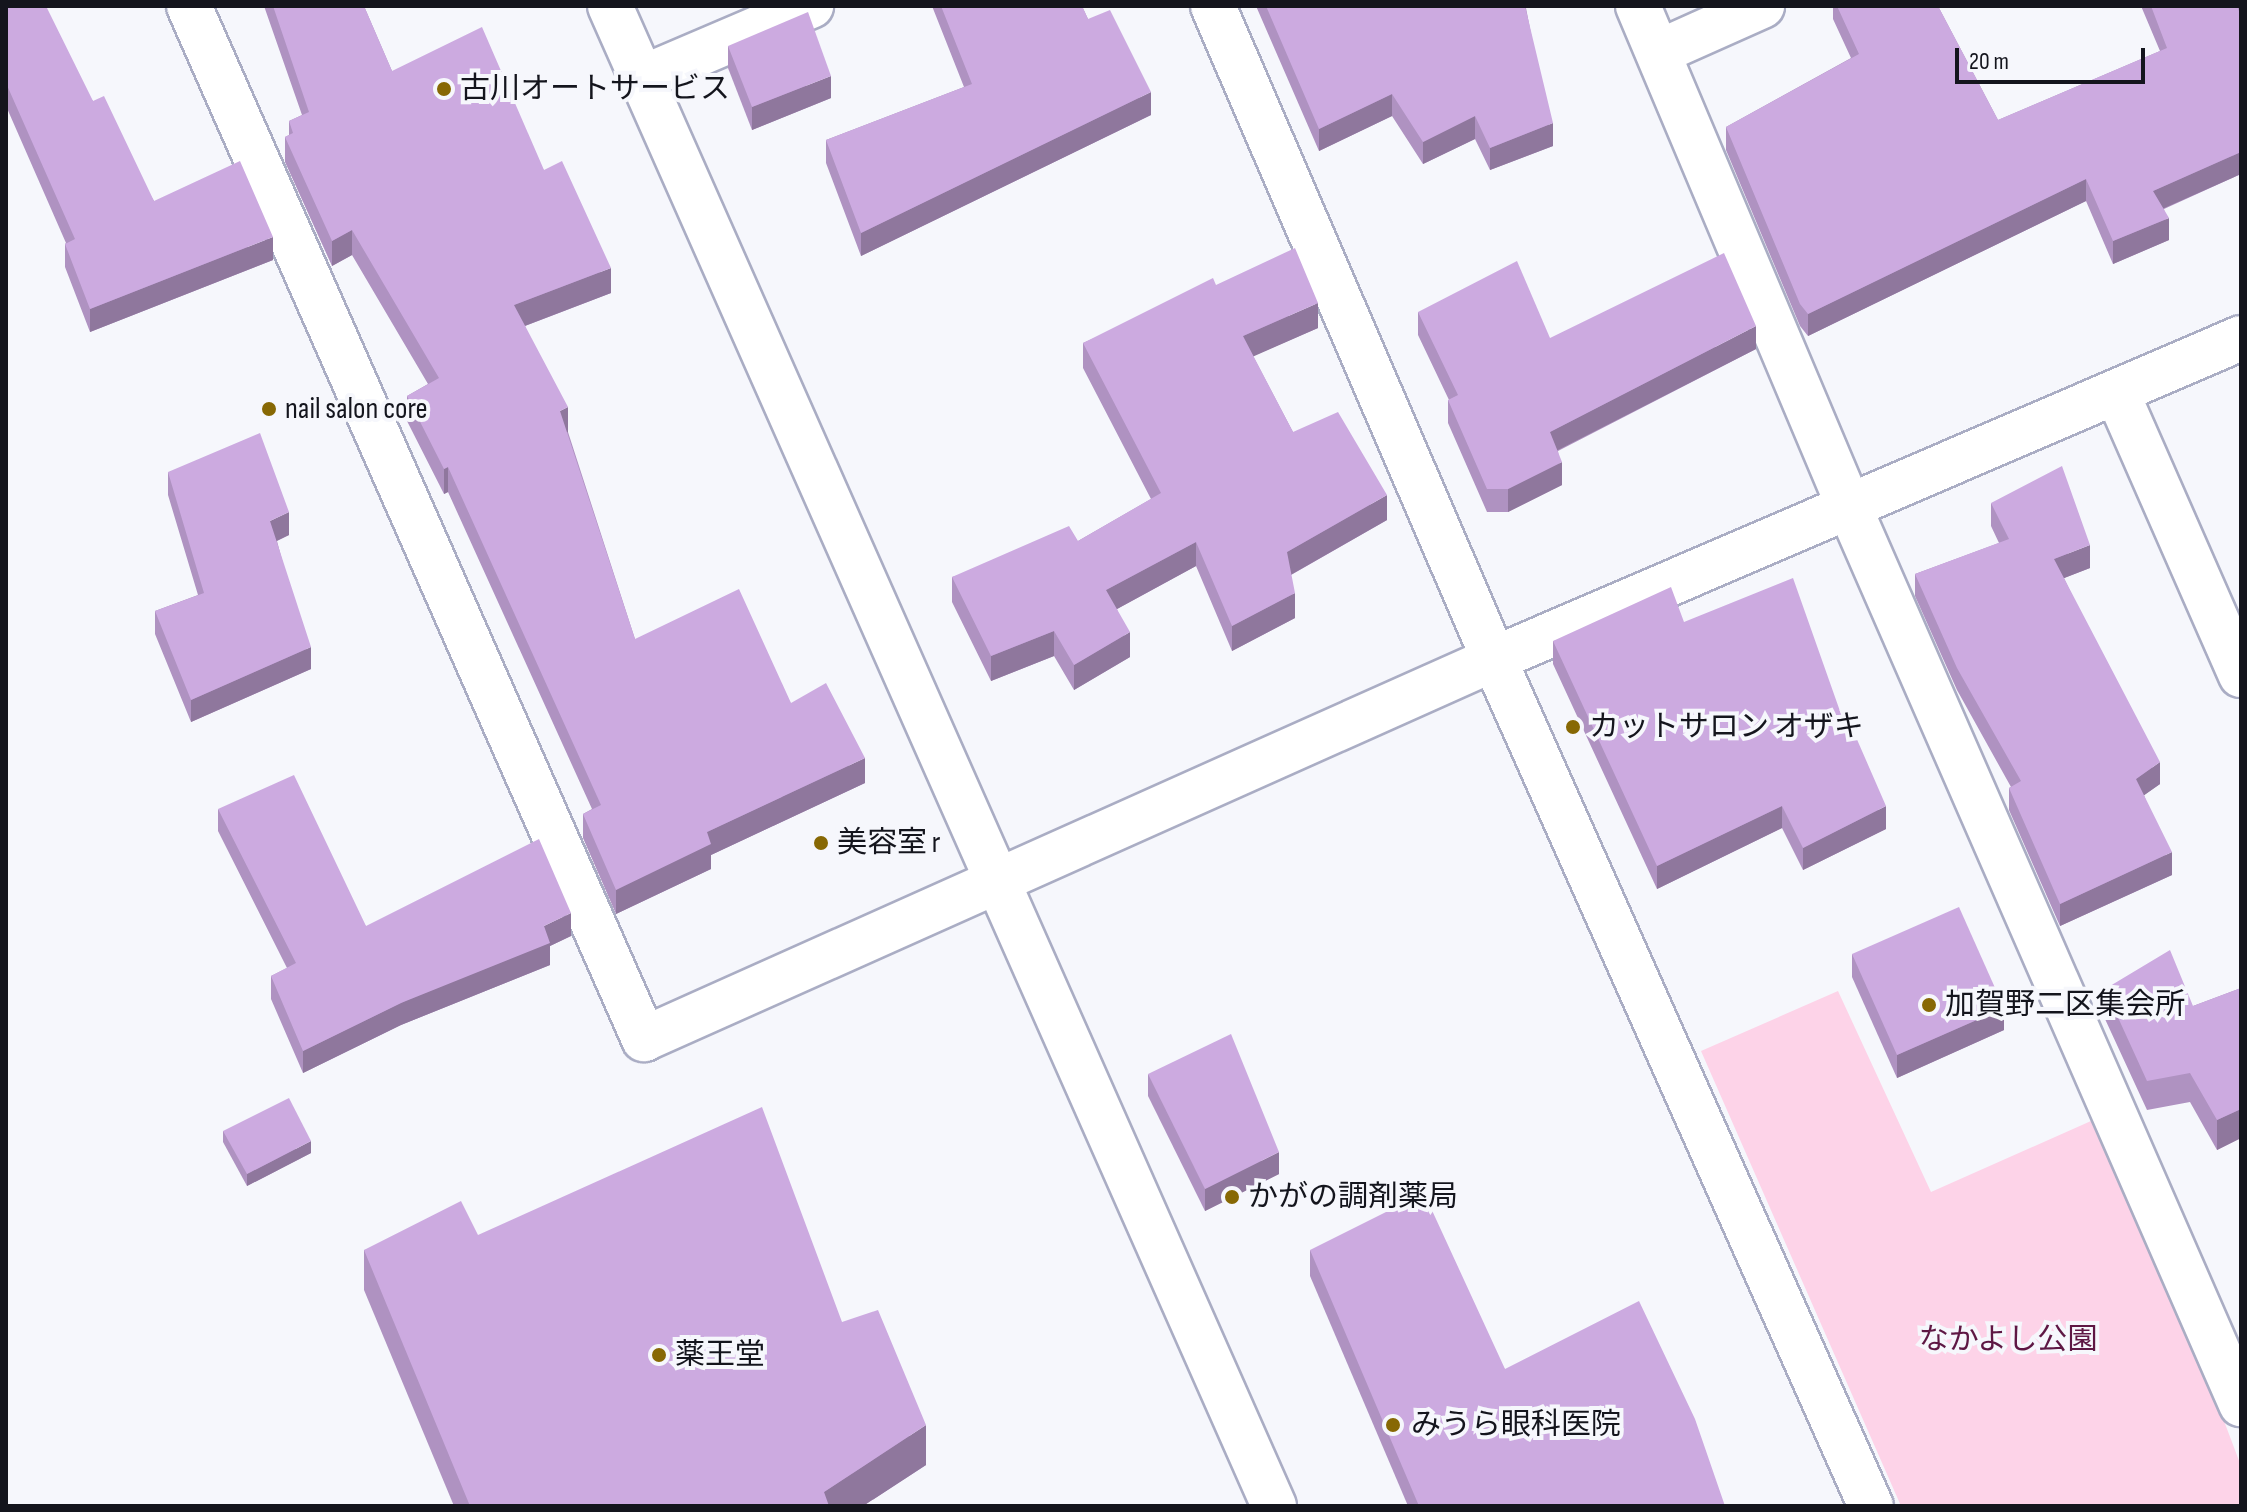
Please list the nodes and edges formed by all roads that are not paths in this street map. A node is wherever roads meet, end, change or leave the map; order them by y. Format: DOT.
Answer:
graph roads {
  1 [pos="189,6"];
  2 [pos="610,6"];
  3 [pos="811,6"];
  4 [pos="1213,6"];
  5 [pos="1638,6"];
  6 [pos="1762,6"];
  7 [pos="1659,52"];
  8 [pos="642,78"];
  9 [pos="2241,338"];
  10 [pos="2117,393"];
  11 [pos="1850,509"];
  12 [pos="1494,659"];
  13 [pos="2241,675"];
  14 [pos="1001,882"];
  15 [pos="2240,1400"];
  16 [pos="1274,1506"];
  17 [pos="1871,1506"];
  1 -- 14 [label="street"];
  2 -- 8 [label="street"];
  3 -- 8 [label="street"];
  4 -- 12 [label="street"];
  5 -- 7 [label="street"];
  6 -- 7 [label="street"];
  7 -- 11 [label="street"];
  8 -- 14 [label="street"];
  9 -- 10 [label="street"];
  10 -- 11 [label="street"];
  10 -- 13 [label="street"];
  11 -- 12 [label="street"];
  11 -- 15 [label="street"];
  12 -- 14 [label="street"];
  12 -- 17 [label="street"];
  14 -- 16 [label="street"];
}
